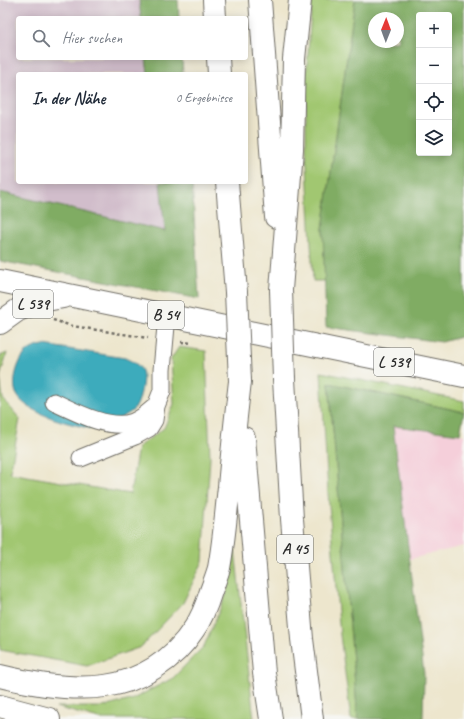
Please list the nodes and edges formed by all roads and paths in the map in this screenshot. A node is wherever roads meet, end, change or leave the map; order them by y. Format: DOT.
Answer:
graph roads {
  1 [pos="214,0"];
  2 [pos="260,0"];
  3 [pos="300,0"];
  4 [pos="215,16"];
  5 [pos="218,60"];
  6 [pos="219,72"];
  7 [pos="228,184"];
  8 [pos="0,281"];
  9 [pos="281,290"];
  10 [pos="69,296"];
  11 [pos="167,315"];
  12 [pos="52,320"];
  13 [pos="0,323"];
  14 [pos="262,335"];
  15 [pos="164,341"];
  16 [pos="193,344"];
  17 [pos="464,376"];
  18 [pos="240,381"];
  19 [pos="54,402"];
  20 [pos="156,406"];
  21 [pos="81,458"];
  22 [pos="0,676"];
  23 [pos="0,706"];
  24 [pos="49,719"];
  25 [pos="271,719"];
  26 [pos="312,719"];
  1 -- 4 [label="main road"];
  2 -- 9 [label="main road, A 45"];
  3 -- 9 [label="main road"];
  5 -- 6 [label="main road"];
  7 -- 18 [label="main road, A 45, bridge"];
  8 -- 10 [label="main road, B 54"];
  9 -- 26 [label="main road, A 45, bridge"];
  10 -- 11 [label="main road, B 54"];
  10 -- 13 [label="main road, L 539"];
  11 -- 14 [label="main road, B 54"];
  11 -- 15 [label="lane"];
  12 -- 15 [label="path"];
  14 -- 17 [label="main road, L 539"];
  15 -- 16 [label="path"];
  15 -- 20 [label="lane"];
  18 -- 22 [label="main road"];
  18 -- 25 [label="main road, A 45"];
  19 -- 20 [label="lane"];
  20 -- 21 [label="lane"];
  23 -- 24 [label="main road"];
}
